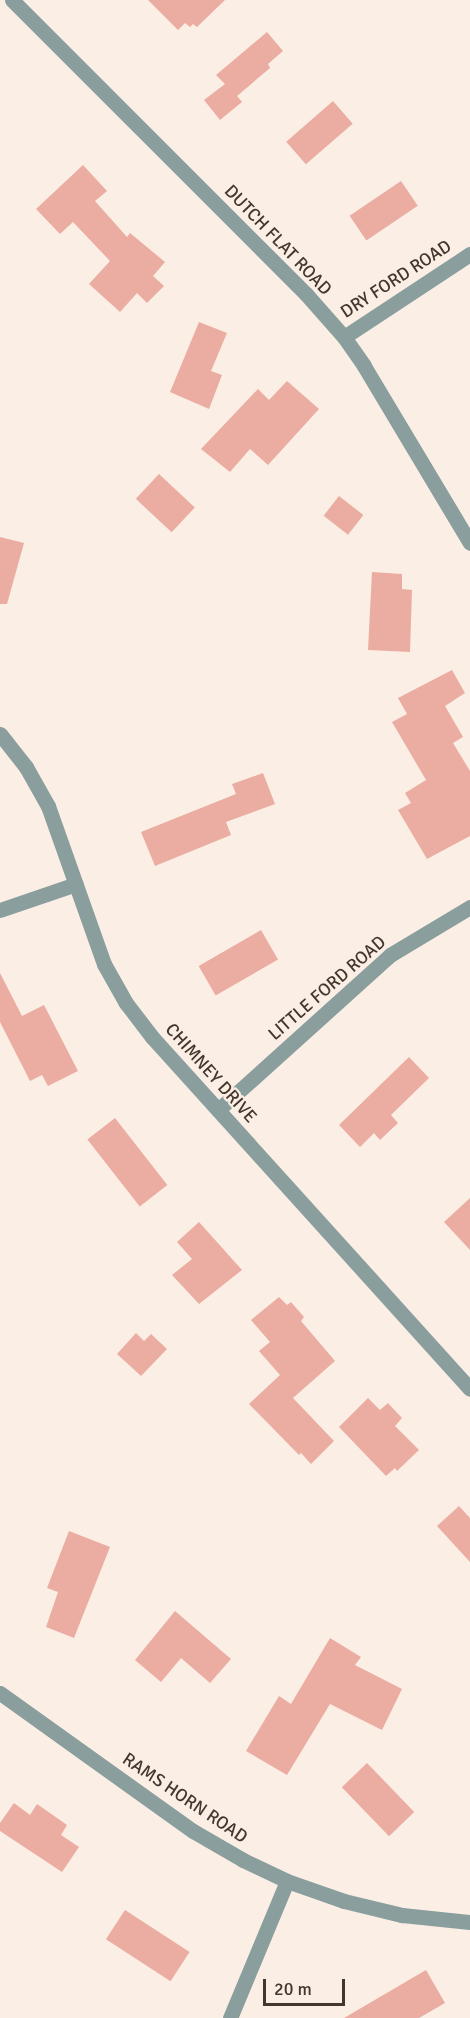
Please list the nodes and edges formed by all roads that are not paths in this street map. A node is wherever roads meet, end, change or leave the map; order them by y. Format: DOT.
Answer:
graph roads {
  1 [pos="12,0"];
  2 [pos="470,254"];
  3 [pos="344,337"];
  4 [pos="470,543"];
  5 [pos="0,734"];
  6 [pos="76,884"];
  7 [pos="470,907"];
  8 [pos="0,910"];
  9 [pos="218,1110"];
  10 [pos="470,1389"];
  11 [pos="0,1693"];
  12 [pos="287,1881"];
  13 [pos="470,1922"];
  14 [pos="230,2018"];
  1 -- 3 [label="street, DUTCH FLAT ROAD"];
  2 -- 3 [label="street, DRY FORD ROAD"];
  3 -- 4 [label="street, DUTCH FLAT ROAD"];
  5 -- 6 [label="street, CHIMNEY DRIVE"];
  6 -- 8 [label="street"];
  6 -- 9 [label="street, CHIMNEY DRIVE"];
  7 -- 9 [label="street, LITTLE FORD ROAD"];
  9 -- 10 [label="street, CHIMNEY DRIVE"];
  11 -- 12 [label="street, RAMS HORN ROAD"];
  12 -- 13 [label="street, RAMS HORN ROAD"];
  12 -- 14 [label="street"];
}
